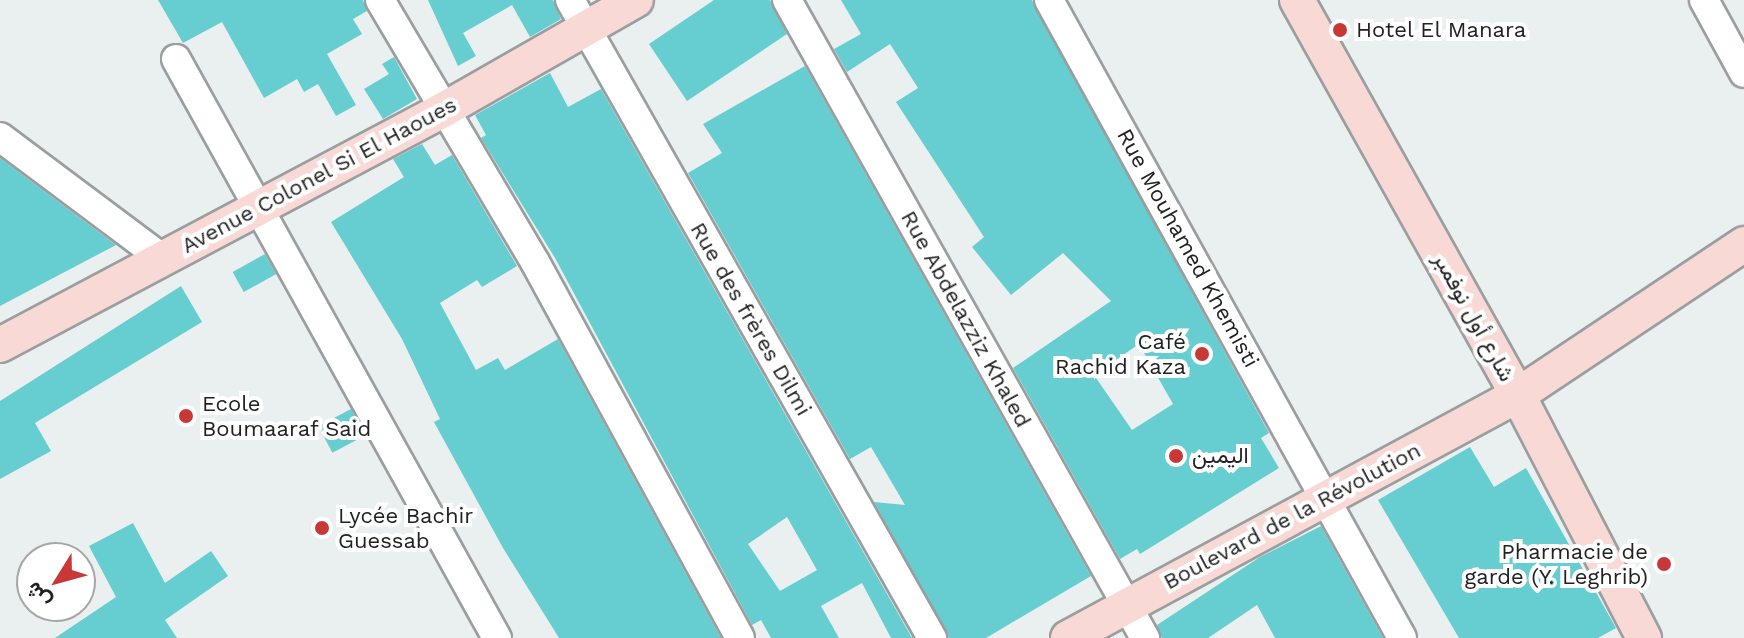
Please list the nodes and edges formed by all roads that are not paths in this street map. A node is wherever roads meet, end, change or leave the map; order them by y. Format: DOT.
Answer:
graph roads {
  1 [pos="380,0"];
  2 [pos="636,0"];
  3 [pos="787,0"];
  4 [pos="1049,0"];
  5 [pos="1297,0"];
  6 [pos="1704,0"];
  7 [pos="578,14"];
  8 [pos="176,59"];
  9 [pos="1744,73"];
  10 [pos="443,110"];
  11 [pos="0,137"];
  12 [pos="259,206"];
  13 [pos="1744,244"];
  14 [pos="162,258"];
  15 [pos="0,345"];
  16 [pos="1518,395"];
  17 [pos="1328,495"];
  18 [pos="1127,605"];
  19 [pos="497,638"];
  20 [pos="740,638"];
  21 [pos="932,638"];
  22 [pos="1068,638"];
  23 [pos="1145,638"];
  24 [pos="1402,638"];
  25 [pos="1644,638"];
  1 -- 10 [label="street"];
  2 -- 7 [label="main road, Avenue Colonel Si El Haoues"];
  3 -- 18 [label="street, Rue Abdelazziz Khaled"];
  4 -- 17 [label="street, Rue Mouhamed Khemisti"];
  5 -- 16 [label="main road, شارع أول نوفمبر"];
  6 -- 9 [label="street"];
  7 -- 10 [label="main road, Avenue Colonel Si El Haoues"];
  7 -- 21 [label="street, Rue des frères Dilmi"];
  8 -- 12 [label="street"];
  10 -- 12 [label="main road, Avenue Colonel Si El Haoues"];
  10 -- 20 [label="street"];
  11 -- 14 [label="street"];
  12 -- 14 [label="main road, Avenue Colonel Si El Haoues"];
  12 -- 19 [label="street"];
  13 -- 16 [label="main road, Boulevard de la Révolution"];
  14 -- 15 [label="main road, Avenue Colonel Si El Haoues"];
  16 -- 17 [label="main road, Boulevard de la Révolution"];
  16 -- 25 [label="main road, شارع أول نوفمبر"];
  17 -- 18 [label="main road, Boulevard de la Révolution"];
  17 -- 24 [label="street, Rue Mouhamed Khemisti"];
  18 -- 22 [label="main road, Boulevard de la Révolution"];
  18 -- 23 [label="street, Rue Abdelazziz Khaled"];
}
